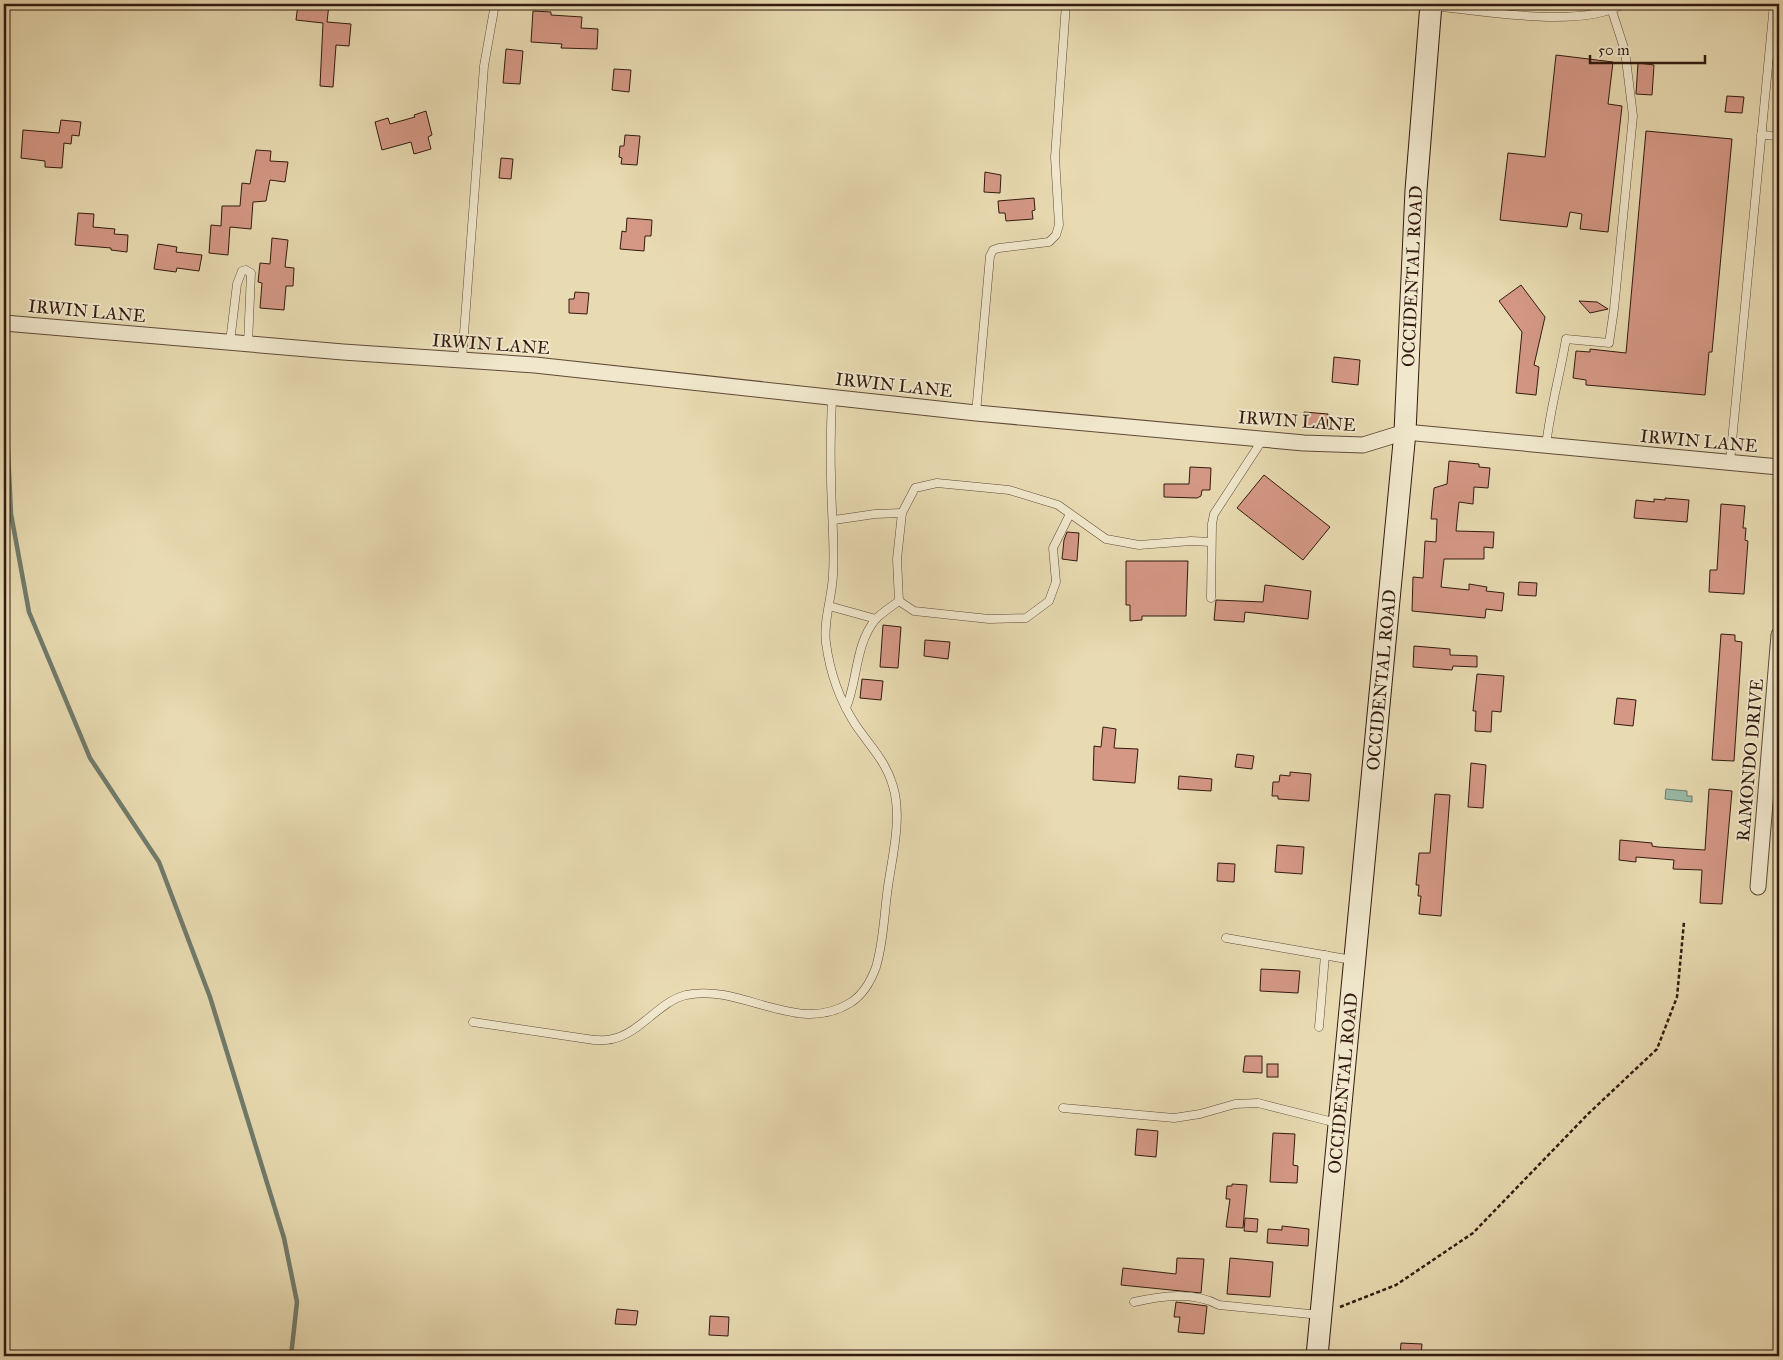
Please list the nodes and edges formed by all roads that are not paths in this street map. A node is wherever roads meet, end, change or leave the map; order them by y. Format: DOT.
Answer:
graph roads {
  1 [pos="495,4"];
  2 [pos="1066,4"];
  3 [pos="1623,4"];
  4 [pos="1774,4"];
  5 [pos="1431,5"];
  6 [pos="1612,11"];
  7 [pos="1761,135"];
  8 [pos="1779,136"];
  9 [pos="4,323"];
  10 [pos="230,342"];
  11 [pos="248,344"];
  12 [pos="462,360"];
  13 [pos="832,398"];
  14 [pos="976,413"];
  15 [pos="1405,432"];
  16 [pos="1262,439"];
  17 [pos="1546,446"];
  18 [pos="1730,462"];
  19 [pos="1779,467"];
  20 [pos="902,513"];
  21 [pos="1070,514"];
  22 [pos="834,520"];
  23 [pos="1211,542"];
  24 [pos="1211,598"];
  25 [pos="899,601"];
  26 [pos="830,606"];
  27 [pos="876,619"];
  28 [pos="1779,635"];
  29 [pos="846,708"];
  30 [pos="1774,758"];
  31 [pos="1758,887"];
  32 [pos="1226,938"];
  33 [pos="1325,955"];
  34 [pos="1354,960"];
  35 [pos="473,1022"];
  36 [pos="1319,1027"];
  37 [pos="1063,1108"];
  38 [pos="1339,1124"];
  39 [pos="1134,1302"];
  40 [pos="1320,1315"];
  41 [pos="1317,1356"];
  1 -- 12 [label="lane"];
  2 -- 14 [label="lane"];
  3 -- 6 [label="lane"];
  4 -- 7 [label="lane"];
  5 -- 6 [label="lane"];
  5 -- 15 [label="street, OCCIDENTAL ROAD"];
  6 -- 17 [label="lane"];
  7 -- 8 [label="lane"];
  7 -- 18 [label="lane"];
  9 -- 10 [label="street, IRWIN LANE"];
  10 -- 11 [label="street, IRWIN LANE"];
  10 -- 11 [label="lane"];
  11 -- 12 [label="street, IRWIN LANE"];
  12 -- 13 [label="street, IRWIN LANE"];
  13 -- 14 [label="street, IRWIN LANE"];
  13 -- 22 [label="lane"];
  14 -- 16 [label="street, IRWIN LANE"];
  15 -- 16 [label="street, IRWIN LANE"];
  15 -- 17 [label="street, IRWIN LANE"];
  15 -- 34 [label="street, OCCIDENTAL ROAD"];
  16 -- 23 [label="lane"];
  17 -- 18 [label="street, IRWIN LANE"];
  18 -- 19 [label="street, IRWIN LANE"];
  20 -- 21 [label="lane"];
  20 -- 22 [label="lane"];
  20 -- 25 [label="lane"];
  21 -- 23 [label="lane"];
  21 -- 25 [label="lane"];
  22 -- 26 [label="lane"];
  23 -- 24 [label="lane"];
  25 -- 27 [label="lane"];
  26 -- 27 [label="lane"];
  26 -- 29 [label="lane"];
  27 -- 29 [label="lane"];
  28 -- 30 [label="street, RAMONDO DRIVE"];
  29 -- 35 [label="lane"];
  30 -- 31 [label="street, RAMONDO DRIVE"];
  32 -- 33 [label="lane"];
  33 -- 34 [label="lane"];
  33 -- 36 [label="lane"];
  34 -- 38 [label="street, OCCIDENTAL ROAD"];
  37 -- 38 [label="lane"];
  38 -- 40 [label="street, OCCIDENTAL ROAD"];
  39 -- 40 [label="lane"];
  40 -- 41 [label="street, OCCIDENTAL ROAD"];
}
